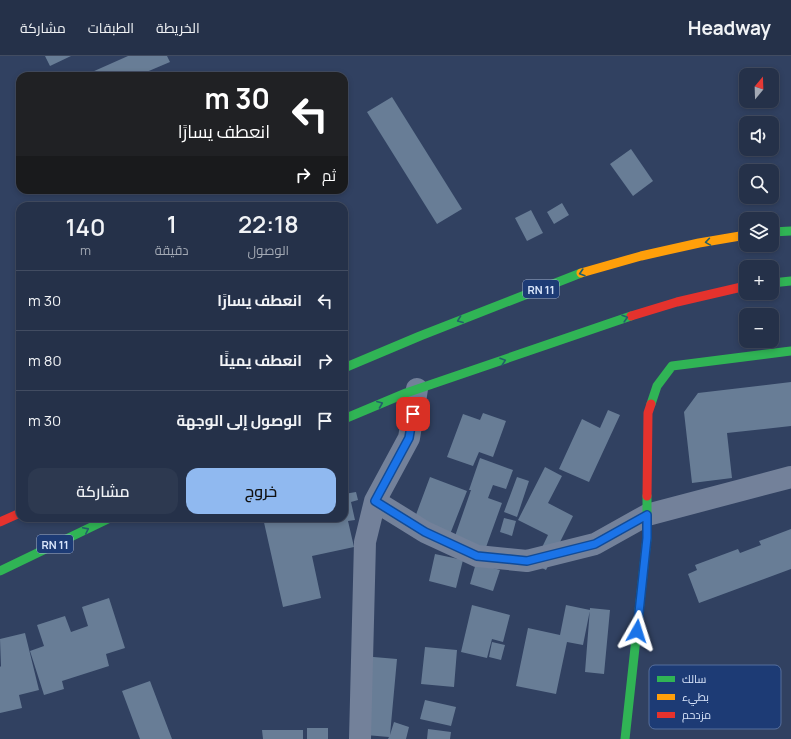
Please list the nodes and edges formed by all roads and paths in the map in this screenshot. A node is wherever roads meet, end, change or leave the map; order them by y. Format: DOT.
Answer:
graph roads {
  1 [pos="791,231"];
  2 [pos="779,232"];
  3 [pos="739,236"];
  4 [pos="791,281"];
  5 [pos="779,282"];
  6 [pos="739,288"];
  7 [pos="791,351"];
  8 [pos="348,366"];
  9 [pos="417,389"];
  10 [pos="348,417"];
  11 [pos="791,477"];
  12 [pos="375,501"];
  13 [pos="16,515"];
  14 [pos="647,515"];
  15 [pos="0,522"];
  16 [pos="102,522"];
  17 [pos="0,571"];
  18 [pos="360,739"];
  19 [pos="624,739"];
  1 -- 2 [label="main road"];
  3 -- 8 [label="main road, RN 11, one-way"];
  4 -- 5 [label="main road"];
  9 -- 6 [label="main road, one-way"];
  7 -- 14 [label="main road"];
  10 -- 9 [label="main road, one-way"];
  9 -- 12 [label="street"];
  11 -- 14 [label="street"];
  12 -- 14 [label="street"];
  12 -- 18 [label="street"];
  13 -- 15 [label="main road"];
  14 -- 19 [label="main road"];
  17 -- 16 [label="main road, RN 11, one-way"];
}
